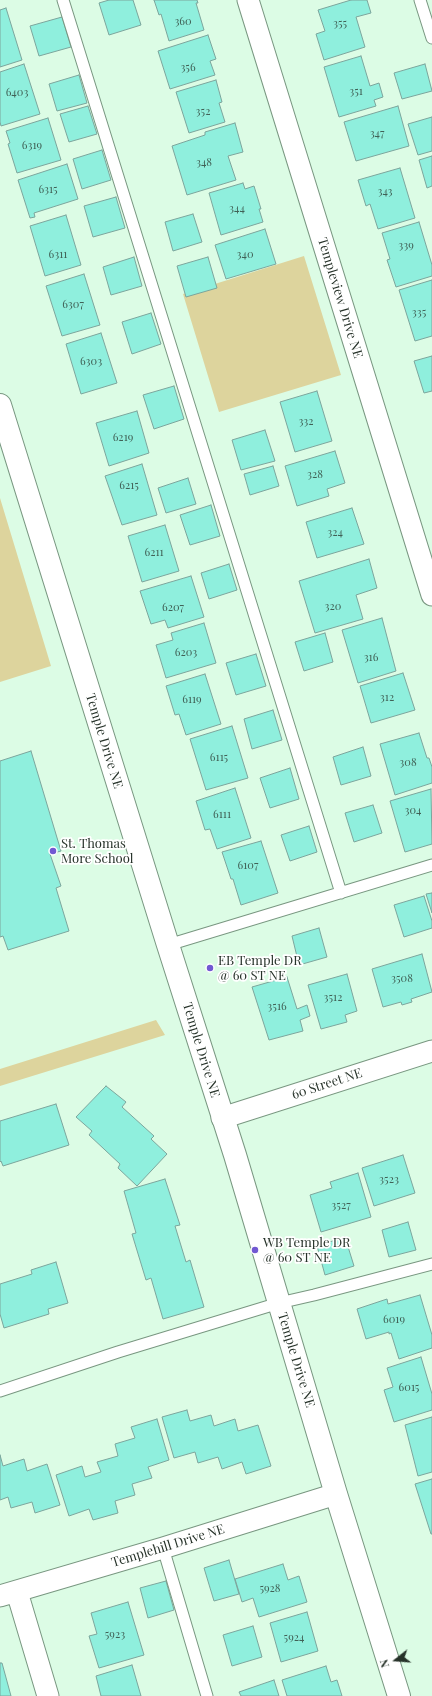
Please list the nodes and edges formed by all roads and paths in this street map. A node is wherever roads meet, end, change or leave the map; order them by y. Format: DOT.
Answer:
graph roads {
  1 [pos="63,0"];
  2 [pos="248,0"];
  3 [pos="420,0"];
  4 [pos="432,38"];
  5 [pos="0,405"];
  6 [pos="432,595"];
  7 [pos="432,865"];
  8 [pos="341,893"];
  9 [pos="168,945"];
  10 [pos="432,1051"];
  11 [pos="222,1118"];
  12 [pos="432,1264"];
  13 [pos="279,1303"];
  14 [pos="0,1391"];
  15 [pos="336,1494"];
  16 [pos="162,1548"];
  17 [pos="8,1594"];
  18 [pos="48,1696"];
  19 [pos="208,1696"];
  20 [pos="399,1696"];
  1 -- 8 [label="lane"];
  2 -- 6 [label="street, Templeview Drive NE"];
  3 -- 4 [label="lane"];
  5 -- 9 [label="street, Temple Drive NE"];
  7 -- 8 [label="lane"];
  8 -- 9 [label="lane"];
  9 -- 11 [label="street, Temple Drive NE"];
  10 -- 11 [label="street, 60 Street NE"];
  11 -- 13 [label="street, Temple Drive NE"];
  12 -- 13 [label="lane"];
  13 -- 14 [label="lane"];
  13 -- 15 [label="street, Temple Drive NE"];
  15 -- 16 [label="street, Templehill Drive NE"];
  15 -- 20 [label="street, Temple Drive NE"];
  16 -- 17 [label="street, Templehill Drive NE"];
  16 -- 19 [label="lane"];
  17 -- 18 [label="street"];
}
